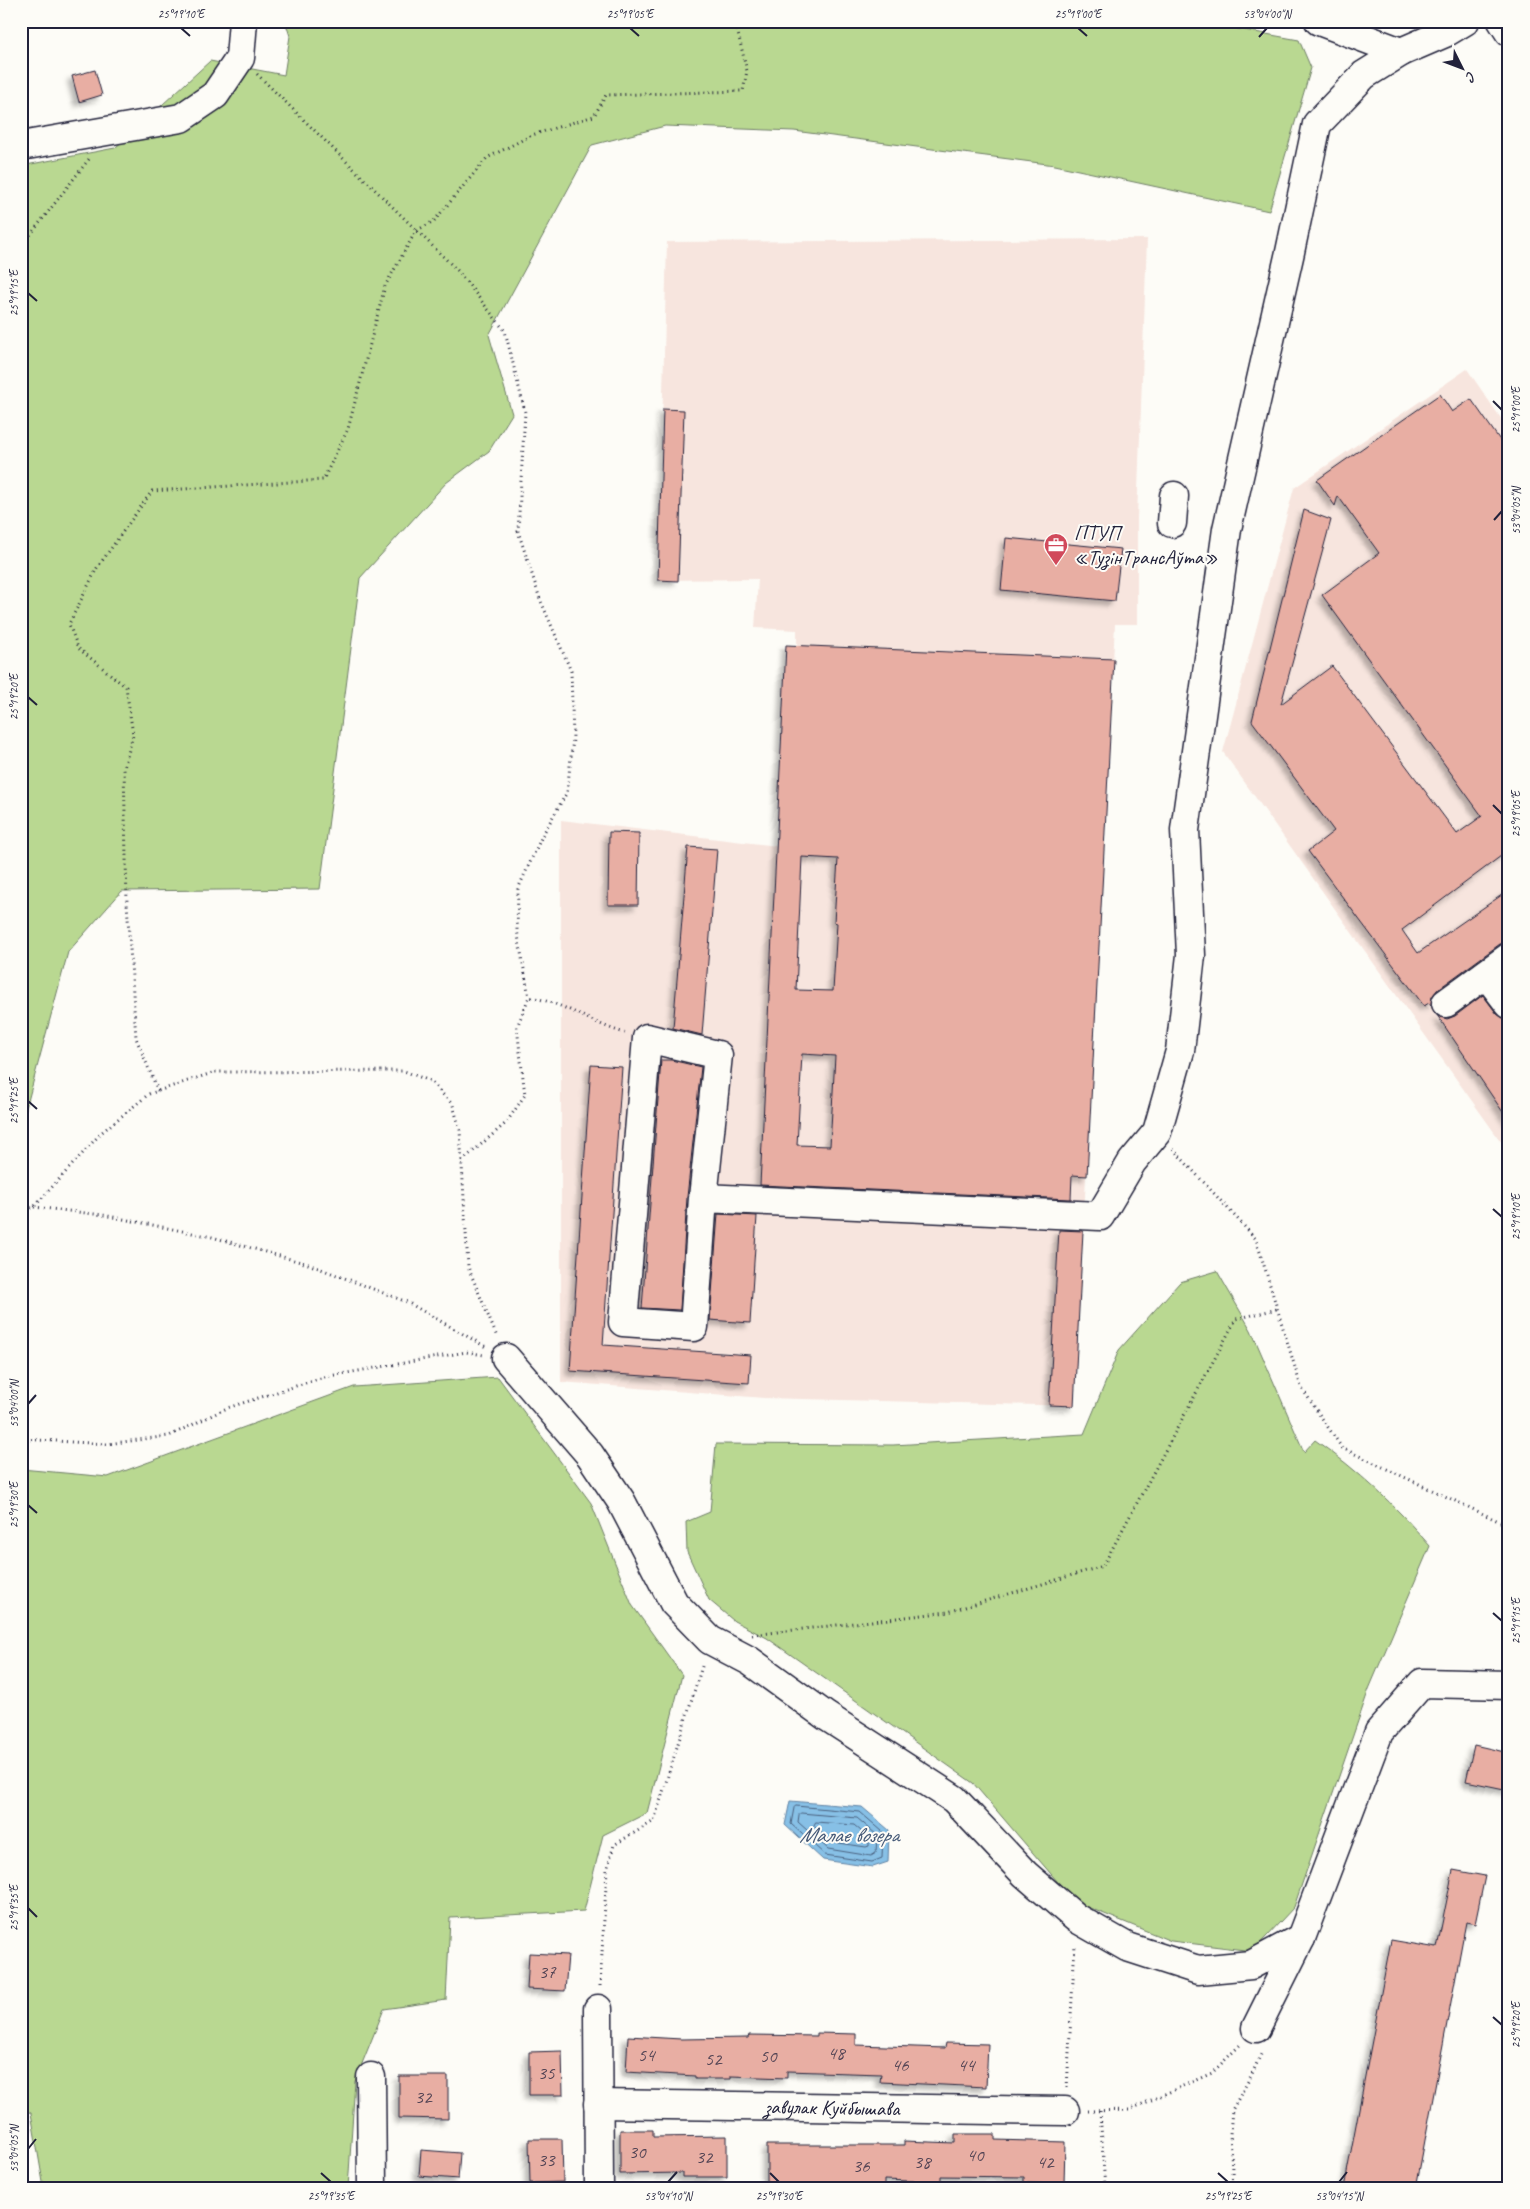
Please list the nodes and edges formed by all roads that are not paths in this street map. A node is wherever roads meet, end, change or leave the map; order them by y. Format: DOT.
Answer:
graph roads {
  1 [pos="243,21"];
  2 [pos="1318,21"];
  3 [pos="1502,21"];
  4 [pos="1445,25"];
  5 [pos="1509,32"];
  6 [pos="1401,52"];
  7 [pos="21,146"];
  8 [pos="1174,496"];
  9 [pos="1172,523"];
  10 [pos="1509,957"];
  11 [pos="1486,974"];
  12 [pos="1446,1003"];
  13 [pos="1509,1004"];
  14 [pos="703,1198"];
  15 [pos="506,1358"];
  16 [pos="1509,1685"];
  17 [pos="1301,1938"];
  18 [pos="598,2009"];
  19 [pos="1260,2036"];
  20 [pos="371,2077"];
  21 [pos="598,2104"];
  22 [pos="1065,2111"];
  23 [pos="372,2188"];
  24 [pos="599,2188"];
  1 -- 7 [label="street"];
  2 -- 6 [label="street"];
  3 -- 5 [label="street"];
  4 -- 6 [label="street"];
  6 -- 14 [label="street"];
  8 -- 9 [label="street"];
  10 -- 11 [label="street"];
  11 -- 12 [label="street"];
  11 -- 13 [label="street"];
  14 -- 14 [label="street"];
  15 -- 17 [label="street"];
  16 -- 17 [label="street"];
  17 -- 19 [label="street"];
  18 -- 21 [label="street"];
  20 -- 23 [label="street"];
  21 -- 22 [label="street, завулак Куйбышава"];
  21 -- 24 [label="street"];
}
